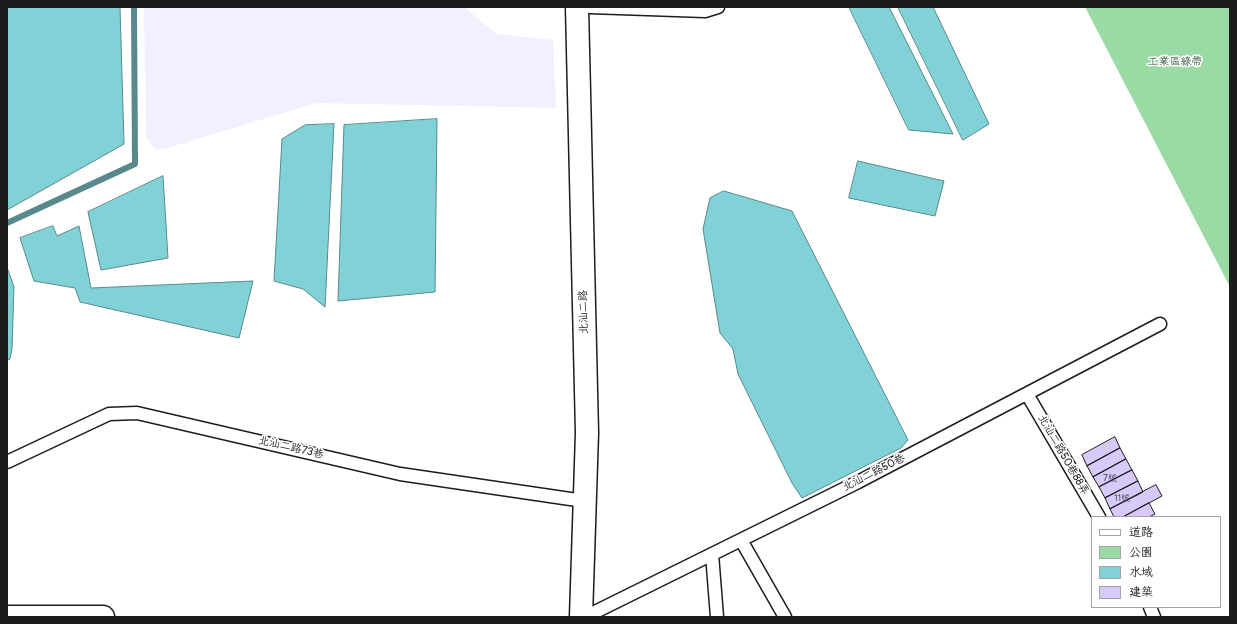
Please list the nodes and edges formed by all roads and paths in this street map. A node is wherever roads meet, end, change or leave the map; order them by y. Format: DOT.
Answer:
graph roads {
  1 [pos="578,7"];
  2 [pos="590,7"];
  3 [pos="718,7"];
  4 [pos="1160,324"];
  5 [pos="1027,394"];
  6 [pos="7,462"];
  7 [pos="584,501"];
  8 [pos="1098,516"];
  9 [pos="741,540"];
  10 [pos="712,554"];
  11 [pos="7,617"];
  12 [pos="103,617"];
  13 [pos="582,617"];
  14 [pos="585,617"];
  15 [pos="717,617"];
  16 [pos="785,617"];
  1 -- 7 [label="street, 北汕二路"];
  2 -- 3 [label="lane"];
  4 -- 5 [label="lane, 北汕二路50巷"];
  5 -- 8 [label="lane, 北汕二路50巷88弄"];
  5 -- 9 [label="lane, 北汕二路50巷"];
  6 -- 7 [label="lane, 北汕二路73巷"];
  7 -- 13 [label="street, 北汕二路"];
  9 -- 10 [label="lane, 北汕二路50巷"];
  9 -- 16 [label="lane"];
  10 -- 14 [label="lane, 北汕二路50巷"];
  10 -- 15 [label="lane"];
  11 -- 12 [label="street"];
}
